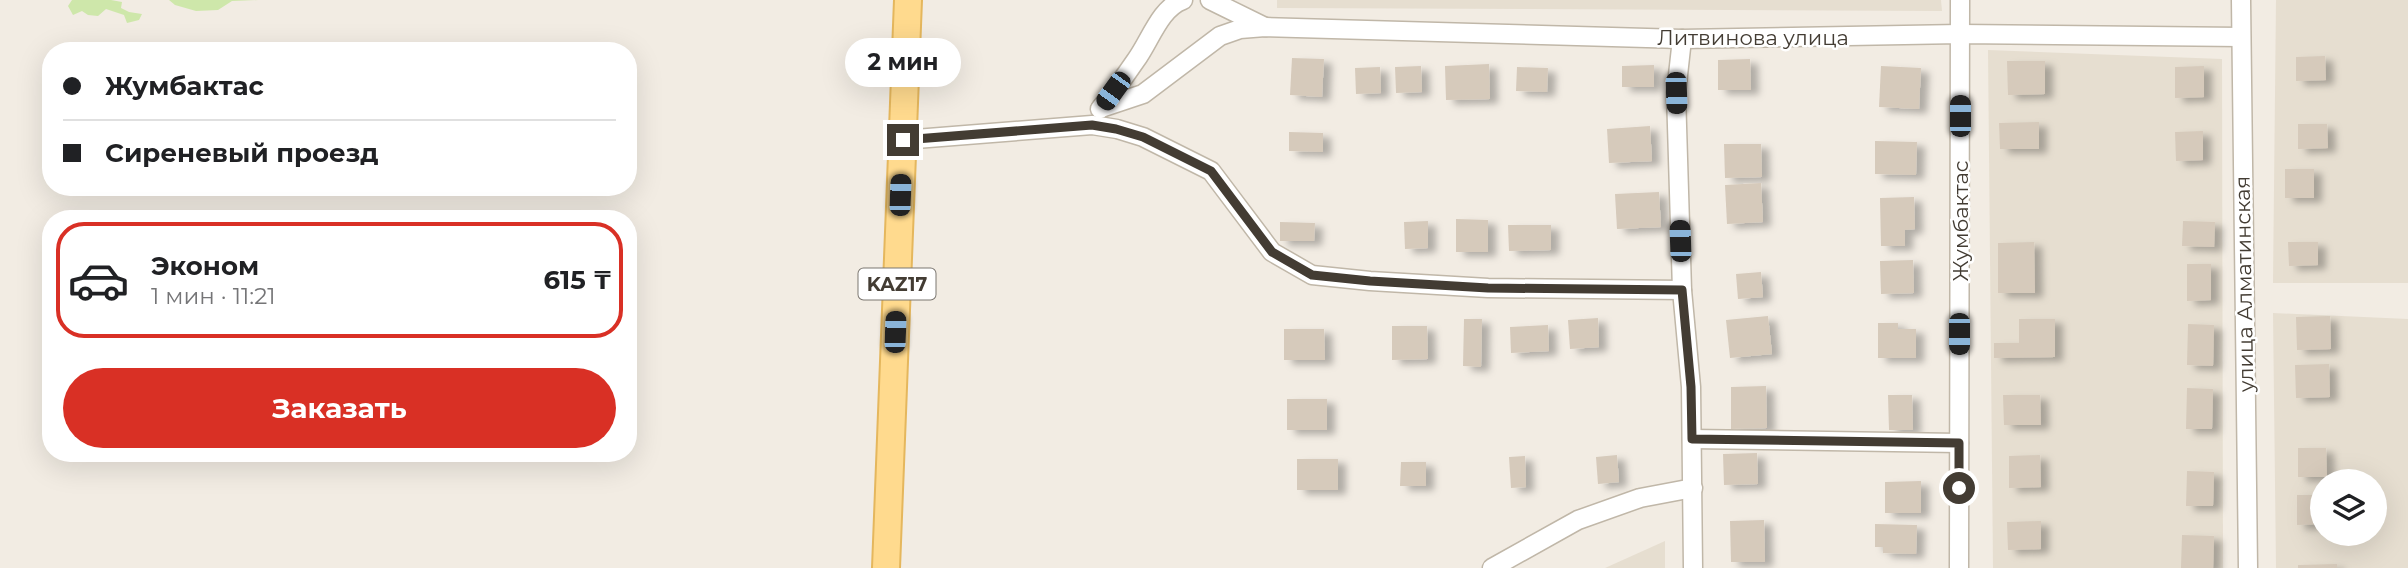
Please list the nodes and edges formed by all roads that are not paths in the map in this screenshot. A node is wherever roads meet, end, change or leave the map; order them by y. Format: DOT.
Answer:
graph roads {
  1 [pos="908,0"];
  2 [pos="1210,0"];
  3 [pos="1960,0"];
  4 [pos="2241,0"];
  5 [pos="1179,1"];
  6 [pos="1265,27"];
  7 [pos="1960,34"];
  8 [pos="2241,37"];
  9 [pos="1682,39"];
  10 [pos="1101,108"];
  11 [pos="1063,128"];
  12 [pos="903,140"];
  13 [pos="1682,290"];
  14 [pos="1692,439"];
  15 [pos="1959,443"];
  16 [pos="1693,488"];
  17 [pos="886,568"];
  18 [pos="1492,568"];
  19 [pos="1693,568"];
  20 [pos="1959,568"];
  21 [pos="2248,568"];
  1 -- 12 [label="main road, KAZ17"];
  2 -- 6 [label="street"];
  3 -- 7 [label="street, Жумбактас"];
  4 -- 8 [label="street, улица Алматинская"];
  5 -- 10 [label="street"];
  6 -- 9 [label="street, Литвинова улица"];
  6 -- 10 [label="street"];
  7 -- 8 [label="street, Литвинова улица"];
  7 -- 9 [label="street, Литвинова улица"];
  7 -- 15 [label="street, Жумбактас"];
  8 -- 21 [label="street, улица Алматинская"];
  9 -- 13 [label="street"];
  10 -- 11 [label="street"];
  11 -- 12 [label="street"];
  11 -- 13 [label="street"];
  12 -- 17 [label="main road, KAZ17"];
  13 -- 14 [label="street"];
  14 -- 15 [label="street"];
  14 -- 16 [label="street"];
  15 -- 20 [label="street, Жумбактас"];
  16 -- 18 [label="street"];
  16 -- 19 [label="street"];
}
